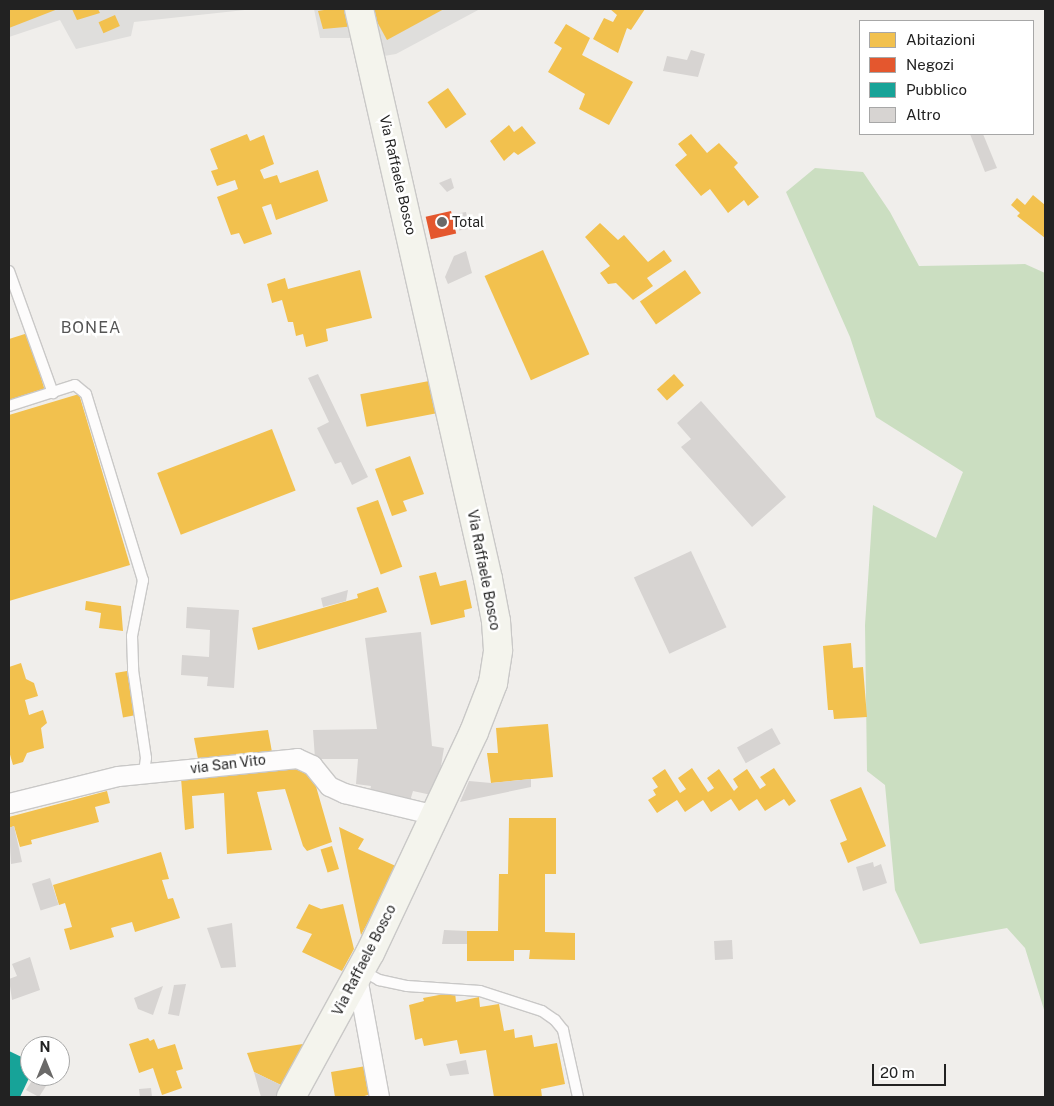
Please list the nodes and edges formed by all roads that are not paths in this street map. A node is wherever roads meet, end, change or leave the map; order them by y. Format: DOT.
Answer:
graph roads {
  1 [pos="359,9"];
  2 [pos="9,271"];
  3 [pos="53,393"];
  4 [pos="9,406"];
  5 [pos="144,773"];
  6 [pos="9,803"];
  7 [pos="435,815"];
  8 [pos="359,973"];
  9 [pos="292,1097"];
  10 [pos="380,1097"];
  11 [pos="578,1097"];
  1 -- 7 [label="street, Via Raffaele Bosco"];
  2 -- 3 [label="lane"];
  3 -- 4 [label="lane"];
  3 -- 5 [label="lane"];
  5 -- 6 [label="street, via San Vito"];
  5 -- 7 [label="street, via San Vito"];
  7 -- 8 [label="street, Via Raffaele Bosco"];
  8 -- 9 [label="street, Via Raffaele Bosco"];
  8 -- 10 [label="street"];
  8 -- 11 [label="lane"];
}
